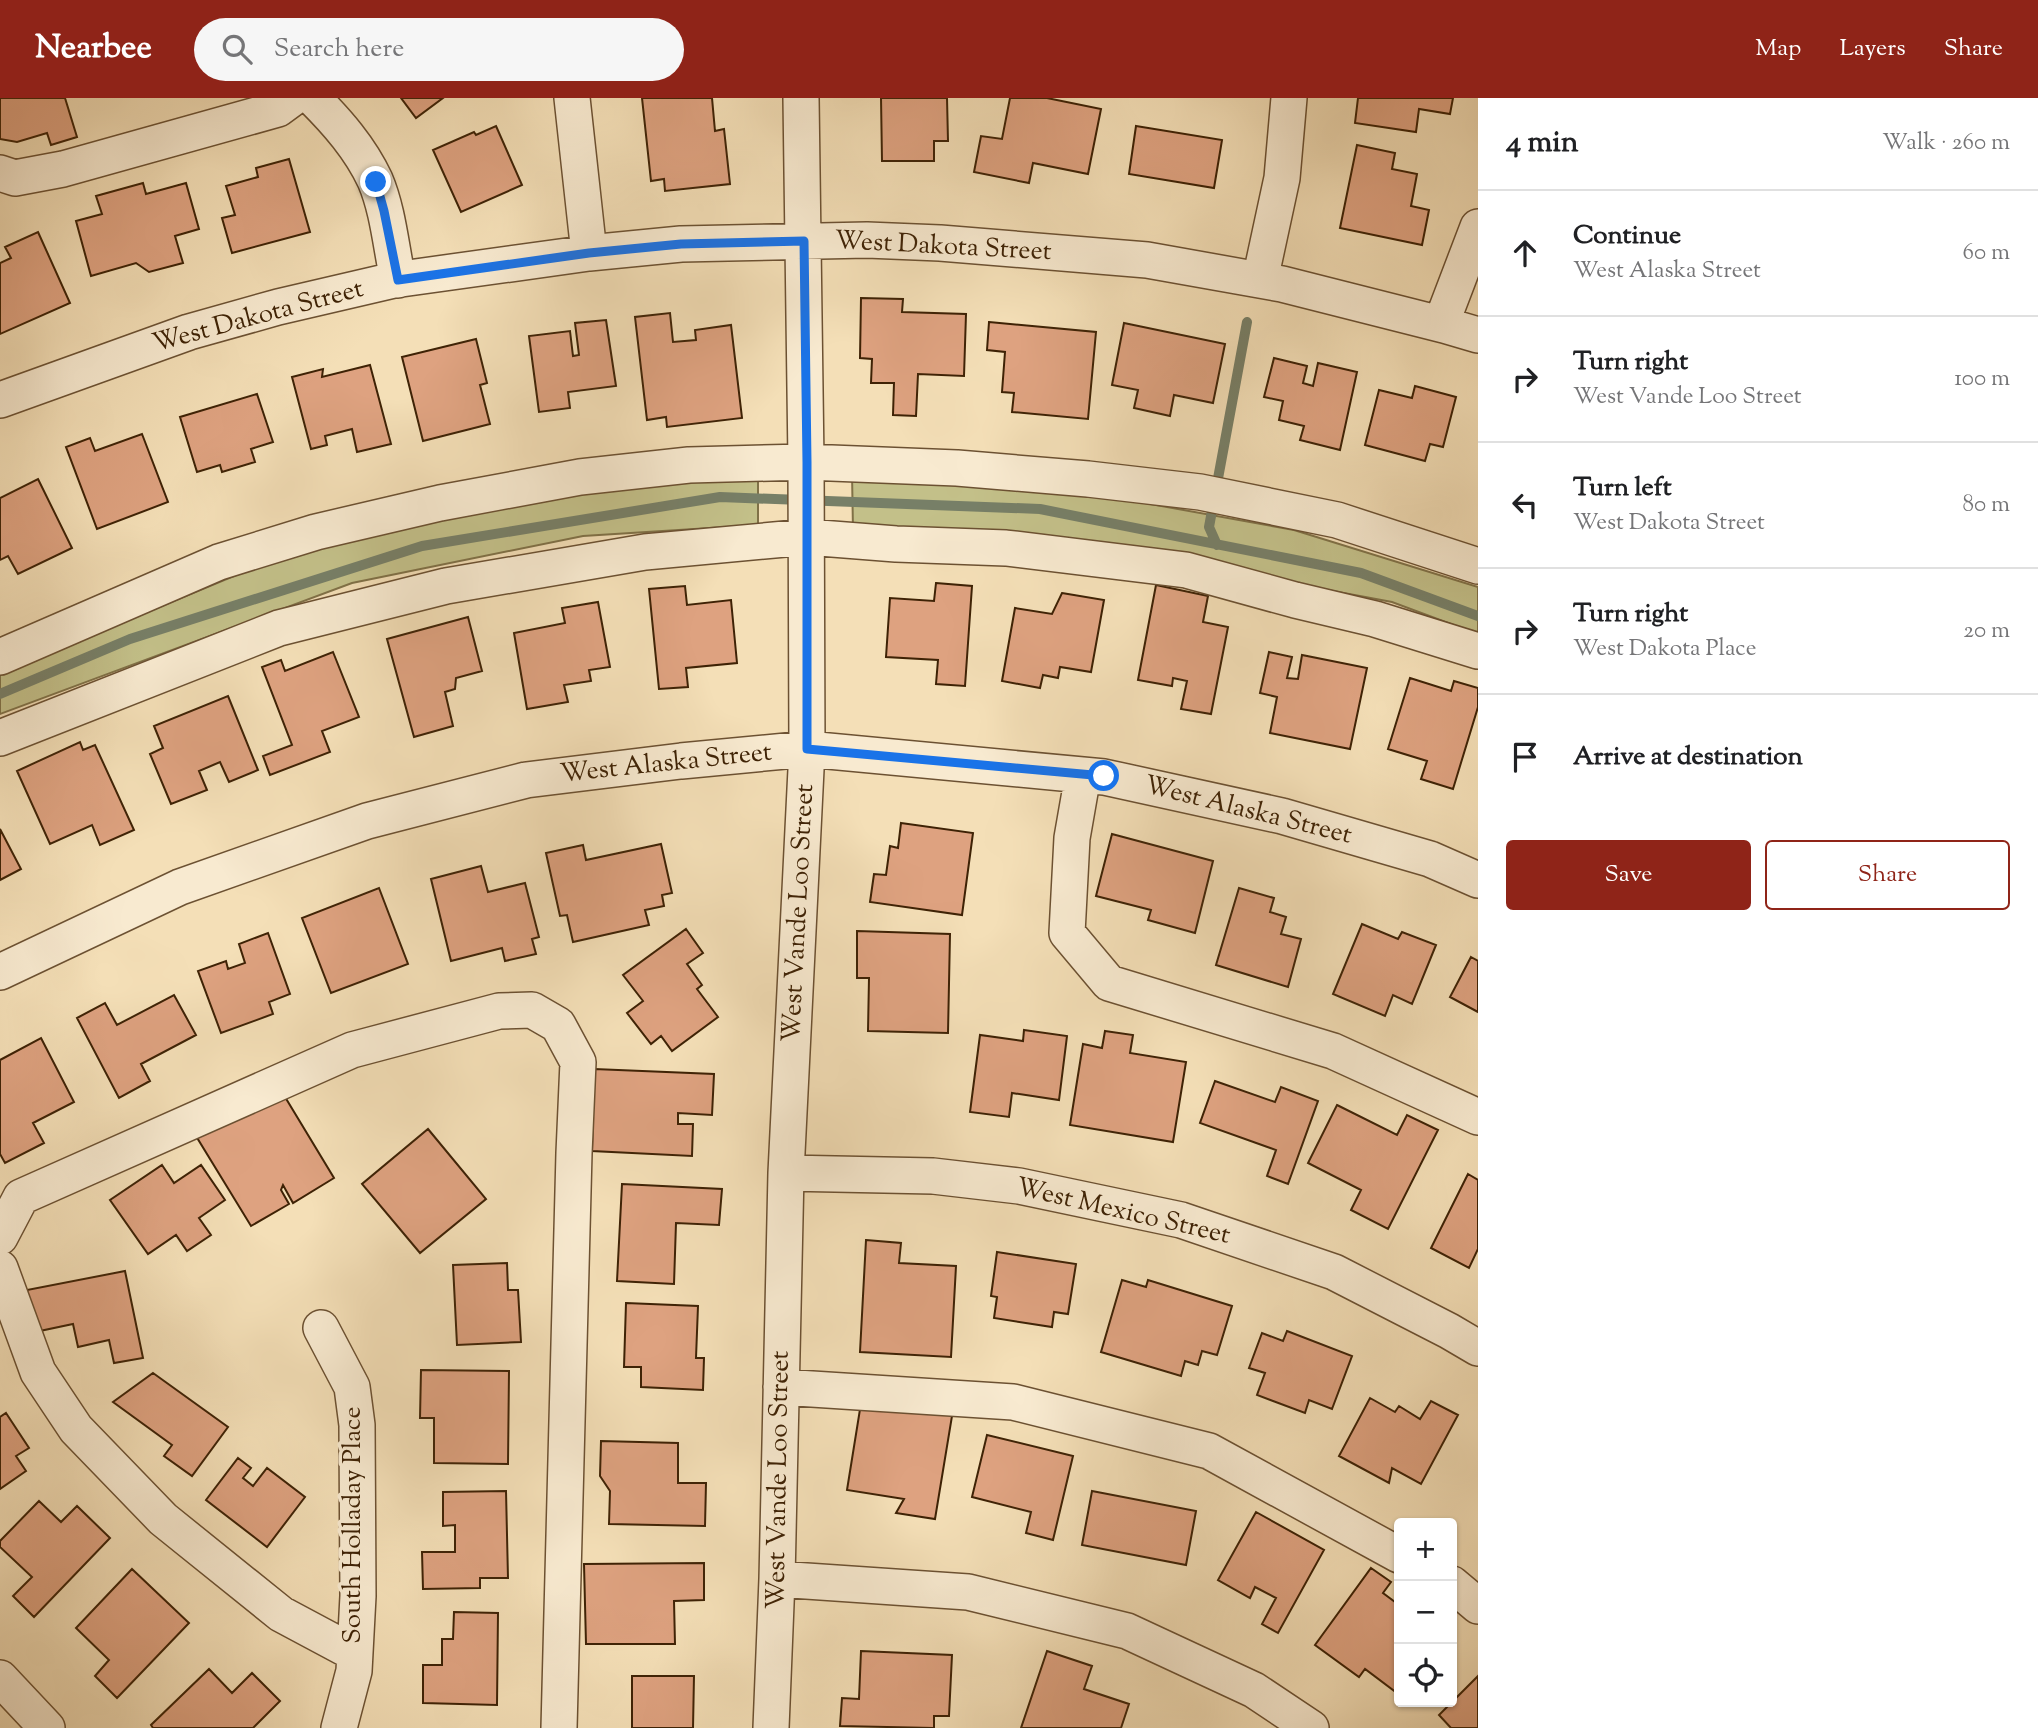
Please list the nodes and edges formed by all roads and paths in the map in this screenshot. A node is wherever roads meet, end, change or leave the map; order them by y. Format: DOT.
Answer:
graph roads {
  1 [pos="293,98"];
  2 [pos="313,98"];
  3 [pos="572,98"];
  4 [pos="801,98"];
  5 [pos="1289,98"];
  6 [pos="0,173"];
  7 [pos="1478,227"];
  8 [pos="804,241"];
  9 [pos="589,253"];
  10 [pos="398,280"];
  11 [pos="1260,280"];
  12 [pos="1441,324"];
  13 [pos="1478,335"];
  14 [pos="0,400"];
  15 [pos="807,462"];
  16 [pos="807,537"];
  17 [pos="1478,566"];
  18 [pos="1478,651"];
  19 [pos="0,657"];
  20 [pos="0,738"];
  21 [pos="807,749"];
  22 [pos="1083,775"];
  23 [pos="1478,880"];
  24 [pos="0,972"];
  25 [pos="1478,1117"];
  26 [pos="786,1173"];
  27 [pos="0,1237"];
  28 [pos="0,1268"];
  29 [pos="321,1328"];
  30 [pos="1478,1348"];
  31 [pos="781,1387"];
  32 [pos="1394,1552"];
  33 [pos="777,1579"];
  34 [pos="1457,1588"];
  35 [pos="1478,1606"];
  36 [pos="354,1653"];
  37 [pos="0,1678"];
  38 [pos="47,1728"];
  39 [pos="339,1728"];
  40 [pos="559,1728"];
  41 [pos="771,1728"];
  42 [pos="1311,1728"];
  1 -- 6 [label="street"];
  2 -- 10 [label="street"];
  3 -- 9 [label="street"];
  4 -- 8 [label="street, West Vande Loo Street"];
  5 -- 11 [label="street"];
  7 -- 12 [label="street"];
  8 -- 9 [label="street, West Dakota Street"];
  8 -- 11 [label="street, West Dakota Street"];
  8 -- 15 [label="street, West Vande Loo Street"];
  9 -- 10 [label="street, West Dakota Street"];
  10 -- 14 [label="street, West Dakota Street"];
  11 -- 12 [label="street, West Dakota Street"];
  12 -- 13 [label="street, West Dakota Street"];
  15 -- 16 [label="street, West Vande Loo Street"];
  15 -- 17 [label="street"];
  15 -- 19 [label="street"];
  16 -- 18 [label="street"];
  16 -- 20 [label="street"];
  16 -- 21 [label="street, West Vande Loo Street"];
  21 -- 22 [label="street, West Alaska Street"];
  21 -- 24 [label="street, West Alaska Street"];
  21 -- 26 [label="street, West Vande Loo Street"];
  22 -- 23 [label="street, West Alaska Street"];
  22 -- 25 [label="street"];
  26 -- 30 [label="street, West Mexico Street"];
  26 -- 31 [label="street, West Vande Loo Street"];
  27 -- 40 [label="street"];
  28 -- 36 [label="street"];
  29 -- 36 [label="street, South Holladay Place"];
  31 -- 32 [label="street"];
  31 -- 33 [label="street, West Vande Loo Street"];
  33 -- 41 [label="street, West Vande Loo Street"];
  33 -- 42 [label="street"];
  34 -- 35 [label="street"];
  36 -- 39 [label="street, South Holladay Place"];
  37 -- 38 [label="street"];
}
